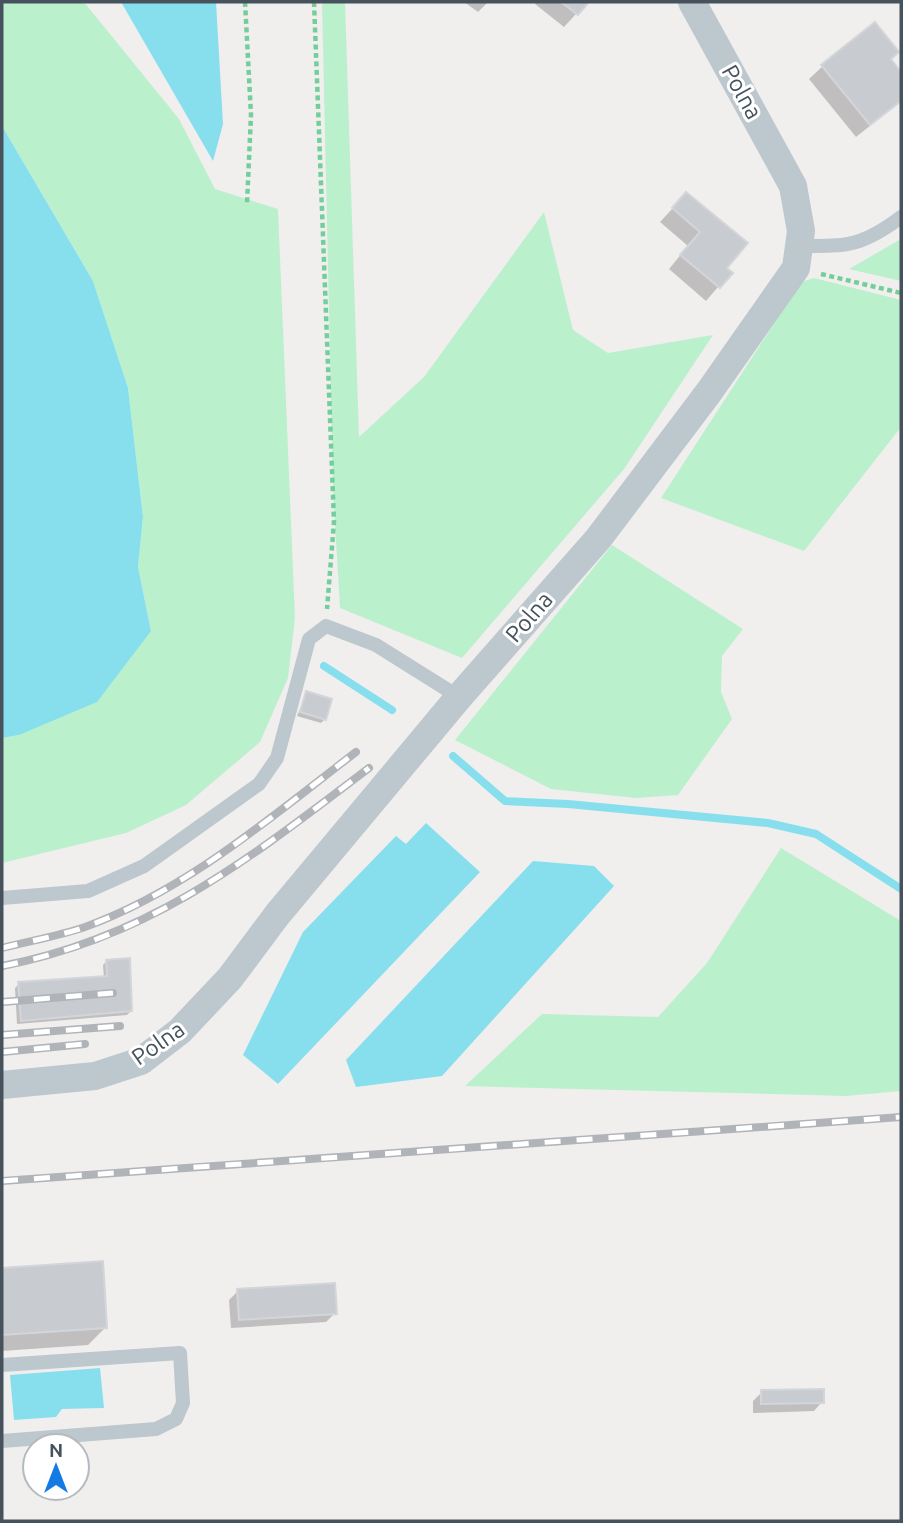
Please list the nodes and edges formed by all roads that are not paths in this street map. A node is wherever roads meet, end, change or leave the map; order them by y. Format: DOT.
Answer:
graph roads {
  1 [pos="692,2"];
  2 [pos="901,217"];
  3 [pos="797,257"];
  4 [pos="459,697"];
  5 [pos="2,898"];
  6 [pos="2,1084"];
  7 [pos="2,1365"];
  8 [pos="2,1441"];
  1 -- 3 [label="street, Polna"];
  2 -- 3 [label="lane"];
  3 -- 4 [label="street, Polna"];
  4 -- 5 [label="lane"];
  4 -- 6 [label="street, Polna"];
  7 -- 8 [label="lane"];
}
